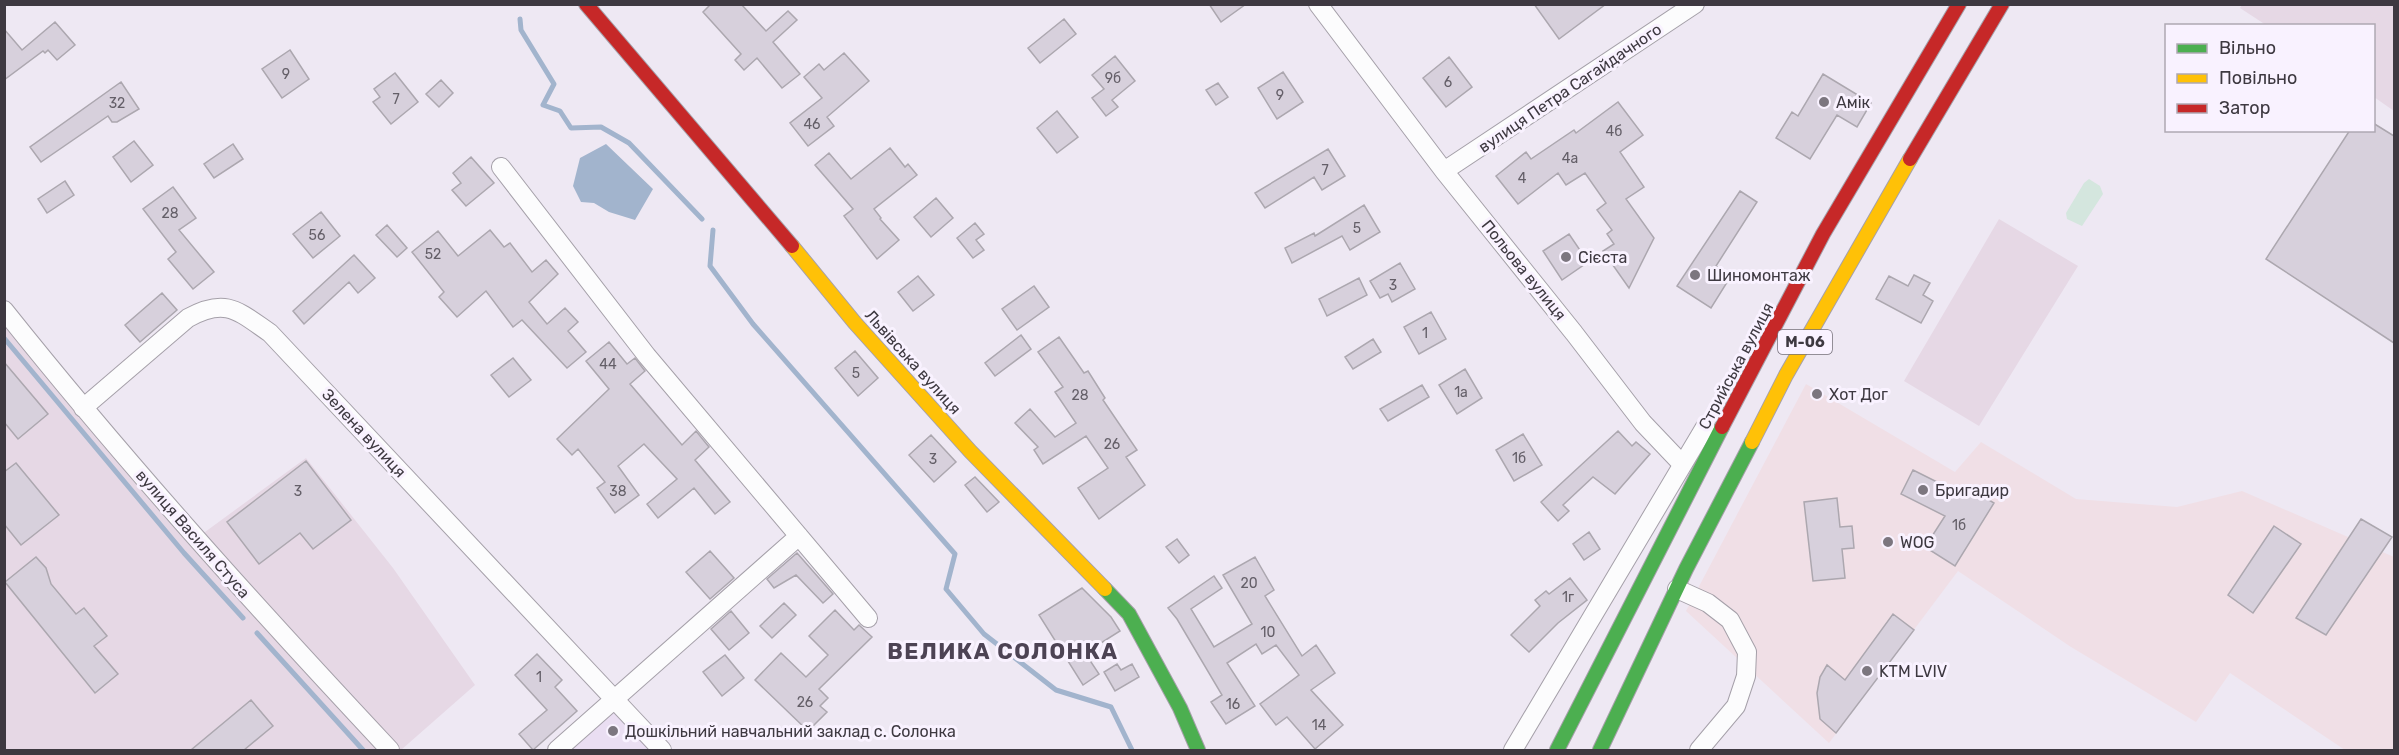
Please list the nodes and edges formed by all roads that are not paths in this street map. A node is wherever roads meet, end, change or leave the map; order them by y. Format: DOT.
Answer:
graph roads {
  1 [pos="586,4"];
  2 [pos="1318,4"];
  3 [pos="1959,4"];
  4 [pos="2001,4"];
  5 [pos="1691,6"];
  6 [pos="501,168"];
  7 [pos="1444,171"];
  8 [pos="4,310"];
  9 [pos="1736,401"];
  10 [pos="83,408"];
  11 [pos="1682,464"];
  12 [pos="799,536"];
  13 [pos="1677,589"];
  14 [pos="868,618"];
  15 [pos="616,700"];
  16 [pos="390,750"];
  17 [pos="557,750"];
  18 [pos="662,750"];
  19 [pos="1198,750"];
  20 [pos="1513,750"];
  21 [pos="1557,750"];
  22 [pos="1600,750"];
  23 [pos="1699,750"];
  1 -- 19 [label="main road, Львівська вулиця"];
  2 -- 7 [label="street, Польова вулиця"];
  3 -- 9 [label="main road, Стрийська вулиця / М-06"];
  4 -- 13 [label="main road, М-06"];
  5 -- 7 [label="street, вулиця Петра Сагайдачного"];
  6 -- 12 [label="street"];
  7 -- 11 [label="street, Польова вулиця"];
  8 -- 10 [label="street, вулиця Василя Стуса"];
  9 -- 11 [label="street"];
  9 -- 21 [label="main road, Стрийська вулиця / М-06"];
  10 -- 15 [label="street, Зелена вулиця"];
  10 -- 16 [label="street, вулиця Василя Стуса"];
  11 -- 20 [label="street"];
  12 -- 14 [label="street"];
  12 -- 15 [label="street"];
  13 -- 22 [label="main road, М-06"];
  13 -- 23 [label="street"];
  15 -- 17 [label="street"];
  15 -- 18 [label="street, Зелена вулиця"];
}
